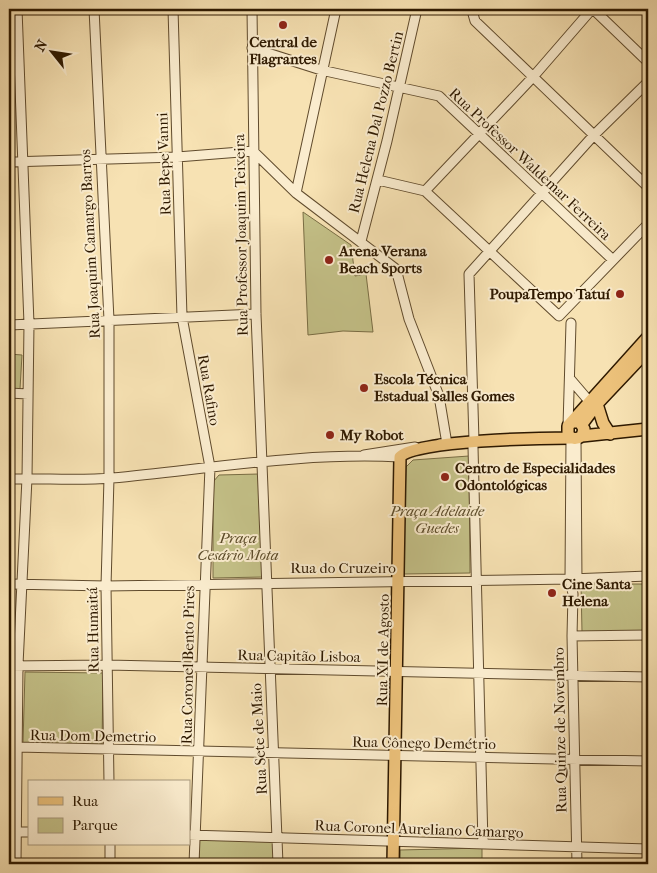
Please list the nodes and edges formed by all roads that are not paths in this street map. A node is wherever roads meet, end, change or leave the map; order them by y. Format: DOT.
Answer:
graph roads {
  1 [pos="17,9"];
  2 [pos="94,9"];
  3 [pos="173,9"];
  4 [pos="252,9"];
  5 [pos="336,9"];
  6 [pos="417,9"];
  7 [pos="476,9"];
  8 [pos="593,9"];
  9 [pos="252,48"];
  10 [pos="648,62"];
  11 [pos="322,70"];
  12 [pos="533,77"];
  13 [pos="648,82"];
  14 [pos="400,88"];
  15 [pos="480,132"];
  16 [pos="594,135"];
  17 [pos="253,151"];
  18 [pos="177,157"];
  19 [pos="100,160"];
  20 [pos="22,161"];
  21 [pos="9,162"];
  22 [pos="378,180"];
  23 [pos="648,187"];
  24 [pos="425,191"];
  25 [pos="542,192"];
  26 [pos="296,193"];
  27 [pos="648,224"];
  28 [pos="361,241"];
  29 [pos="490,252"];
  30 [pos="613,260"];
  31 [pos="256,314"];
  32 [pos="182,318"];
  33 [pos="109,320"];
  34 [pos="571,323"];
  35 [pos="29,324"];
  36 [pos="9,325"];
  37 [pos="648,337"];
  38 [pos="648,350"];
  39 [pos="570,380"];
  40 [pos="9,394"];
  41 [pos="28,394"];
  42 [pos="593,403"];
  43 [pos="648,429"];
  44 [pos="575,430"];
  45 [pos="610,434"];
  46 [pos="447,444"];
  47 [pos="474,444"];
  48 [pos="364,455"];
  49 [pos="400,457"];
  50 [pos="263,461"];
  51 [pos="210,467"];
  52 [pos="9,478"];
  53 [pos="27,478"];
  54 [pos="109,478"];
  55 [pos="648,576"];
  56 [pos="574,579"];
  57 [pos="399,581"];
  58 [pos="476,581"];
  59 [pos="268,582"];
  60 [pos="9,584"];
  61 [pos="24,584"];
  62 [pos="203,584"];
  63 [pos="106,586"];
  64 [pos="648,635"];
  65 [pos="572,636"];
  66 [pos="13,665"];
  67 [pos="108,665"];
  68 [pos="202,668"];
  69 [pos="270,670"];
  70 [pos="397,672"];
  71 [pos="478,674"];
  72 [pos="573,676"];
  73 [pos="648,677"];
  74 [pos="16,747"];
  75 [pos="109,750"];
  76 [pos="200,752"];
  77 [pos="274,754"];
  78 [pos="396,755"];
  79 [pos="480,757"];
  80 [pos="575,760"];
  81 [pos="648,761"];
  82 [pos="109,780"];
  83 [pos="12,832"];
  84 [pos="28,832"];
  85 [pos="192,836"];
  86 [pos="278,838"];
  87 [pos="393,843"];
  88 [pos="483,844"];
  89 [pos="110,846"];
  90 [pos="577,848"];
  91 [pos="648,849"];
  92 [pos="16,864"];
  93 [pos="110,864"];
  94 [pos="194,864"];
  95 [pos="278,864"];
  96 [pos="393,864"];
  97 [pos="577,864"];
  1 -- 20 [label="street"];
  2 -- 19 [label="street, Rua Joaquim Camargo Barros"];
  3 -- 18 [label="street, Rua Bepe Vanni"];
  4 -- 9 [label="street, Rua Professor Joaquim Teixeira"];
  5 -- 11 [label="street"];
  6 -- 14 [label="street, Rua Helena Dal Pozzo Bertin"];
  7 -- 12 [label="street"];
  8 -- 10 [label="street"];
  8 -- 12 [label="street"];
  9 -- 11 [label="street, Rua Professor Waldemar Ferreira"];
  9 -- 17 [label="street, Rua Professor Joaquim Teixeira"];
  11 -- 14 [label="street, Rua Professor Waldemar Ferreira"];
  11 -- 26 [label="street"];
  12 -- 15 [label="street"];
  12 -- 16 [label="street"];
  13 -- 16 [label="street"];
  14 -- 15 [label="street, Rua Professor Waldemar Ferreira"];
  14 -- 22 [label="street, Rua Helena Dal Pozzo Bertin"];
  15 -- 24 [label="street"];
  15 -- 25 [label="street, Rua Professor Waldemar Ferreira"];
  16 -- 23 [label="street"];
  16 -- 25 [label="street"];
  17 -- 18 [label="street"];
  17 -- 26 [label="street"];
  17 -- 31 [label="street, Rua Professor Joaquim Teixeira"];
  18 -- 19 [label="street"];
  18 -- 32 [label="street, Rua Bepe Vanni"];
  19 -- 20 [label="street"];
  19 -- 33 [label="street, Rua Joaquim Camargo Barros"];
  20 -- 21 [label="street"];
  20 -- 35 [label="street"];
  22 -- 24 [label="street"];
  22 -- 28 [label="street, Rua Helena Dal Pozzo Bertin"];
  24 -- 29 [label="street"];
  25 -- 29 [label="street"];
  25 -- 30 [label="street, Rua Professor Waldemar Ferreira"];
  26 -- 28 [label="street"];
  27 -- 30 [label="street"];
  28 -- 46 [label="street"];
  29 -- 30 [label="street"];
  29 -- 47 [label="street"];
  31 -- 32 [label="street"];
  31 -- 50 [label="street, Rua Professor Joaquim Teixeira"];
  32 -- 33 [label="street"];
  32 -- 51 [label="street, Rua Rafino"];
  33 -- 35 [label="street"];
  33 -- 54 [label="street, Rua Joaquim Camargo Barros"];
  34 -- 39 [label="street, Rua Quinze de Novembro"];
  35 -- 36 [label="street"];
  35 -- 41 [label="street"];
  37 -- 42 [label="main road"];
  38 -- 42 [label="main road"];
  39 -- 42 [label="street"];
  39 -- 44 [label="street, Rua Quinze de Novembro"];
  40 -- 41 [label="street"];
  41 -- 53 [label="street"];
  42 -- 44 [label="main road"];
  42 -- 45 [label="main road"];
  43 -- 45 [label="main road"];
  44 -- 45 [label="main road"];
  44 -- 47 [label="main road"];
  44 -- 56 [label="street, Rua Quinze de Novembro"];
  46 -- 47 [label="main road"];
  46 -- 48 [label="street"];
  46 -- 49 [label="main road"];
  47 -- 49 [label="main road"];
  47 -- 58 [label="street"];
  48 -- 49 [label="street"];
  48 -- 50 [label="street"];
  49 -- 57 [label="main road, Rua XI de Agosto"];
  50 -- 51 [label="street"];
  50 -- 59 [label="street, Rua Professor Joaquim Teixeira"];
  51 -- 54 [label="street"];
  51 -- 62 [label="street, Rua Coronel Bento Pires"];
  52 -- 53 [label="street"];
  53 -- 54 [label="street"];
  53 -- 61 [label="street"];
  54 -- 63 [label="street, Rua Humaitá"];
  55 -- 56 [label="street, Rua do Cruzeiro"];
  56 -- 58 [label="street, Rua do Cruzeiro"];
  56 -- 65 [label="street, Rua Quinze de Novembro"];
  57 -- 58 [label="street, Rua do Cruzeiro"];
  57 -- 59 [label="street, Rua do Cruzeiro"];
  57 -- 70 [label="main road, Rua XI de Agosto"];
  58 -- 71 [label="street"];
  59 -- 62 [label="street, Rua do Cruzeiro"];
  59 -- 69 [label="street, Rua Sete de Maio"];
  60 -- 61 [label="street, Rua do Cruzeiro"];
  61 -- 63 [label="street, Rua do Cruzeiro"];
  61 -- 66 [label="street"];
  62 -- 63 [label="street, Rua do Cruzeiro"];
  62 -- 68 [label="street, Rua Coronel Bento Pires"];
  63 -- 67 [label="street, Rua Humaitá"];
  64 -- 65 [label="street"];
  65 -- 72 [label="street, Rua Quinze de Novembro"];
  66 -- 67 [label="street, Rua Capitão Lisboa"];
  66 -- 74 [label="street"];
  67 -- 68 [label="street, Rua Capitão Lisboa"];
  67 -- 75 [label="street, Rua Humaitá"];
  68 -- 69 [label="street, Rua Capitão Lisboa"];
  68 -- 76 [label="street, Rua Coronel Bento Pires"];
  69 -- 70 [label="street, Rua Capitão Lisboa"];
  69 -- 77 [label="street, Rua Sete de Maio"];
  70 -- 71 [label="street, Rua Capitão Lisboa"];
  70 -- 78 [label="main road, Rua XI de Agosto"];
  71 -- 72 [label="street, Rua Capitão Lisboa"];
  71 -- 79 [label="street"];
  72 -- 73 [label="street, Rua Capitão Lisboa"];
  72 -- 80 [label="street, Rua Quinze de Novembro"];
  74 -- 75 [label="street, Rua Dom Demetrio"];
  74 -- 83 [label="street"];
  75 -- 76 [label="street, Rua Dom Demetrio"];
  75 -- 82 [label="street, Rua Humaitá"];
  76 -- 77 [label="street, Rua Cônego Demétrio"];
  76 -- 85 [label="street, Rua Coronel Bento Pires"];
  77 -- 78 [label="street, Rua Cônego Demétrio"];
  77 -- 86 [label="street, Rua Sete de Maio"];
  78 -- 79 [label="street, Rua Cônego Demétrio"];
  78 -- 87 [label="main road, Rua XI de Agosto"];
  79 -- 80 [label="street, Rua Cônego Demétrio"];
  79 -- 88 [label="street"];
  80 -- 81 [label="street, Rua Cônego Demétrio"];
  80 -- 90 [label="street, Rua Quinze de Novembro"];
  83 -- 84 [label="street"];
  83 -- 92 [label="street"];
  85 -- 86 [label="street, Rua Coronel Aureliano Camargo"];
  85 -- 94 [label="street, Rua Coronel Bento Pires"];
  86 -- 87 [label="street, Rua Coronel Aureliano Camargo"];
  86 -- 95 [label="street, Rua Sete de Maio"];
  87 -- 88 [label="street, Rua Coronel Aureliano Camargo"];
  87 -- 96 [label="main road, Rua XI de Agosto"];
  88 -- 90 [label="street, Rua Coronel Aureliano Camargo"];
  89 -- 93 [label="street"];
  90 -- 91 [label="street, Rua Coronel Aureliano Camargo"];
  90 -- 97 [label="street, Rua Quinze de Novembro"];
}
